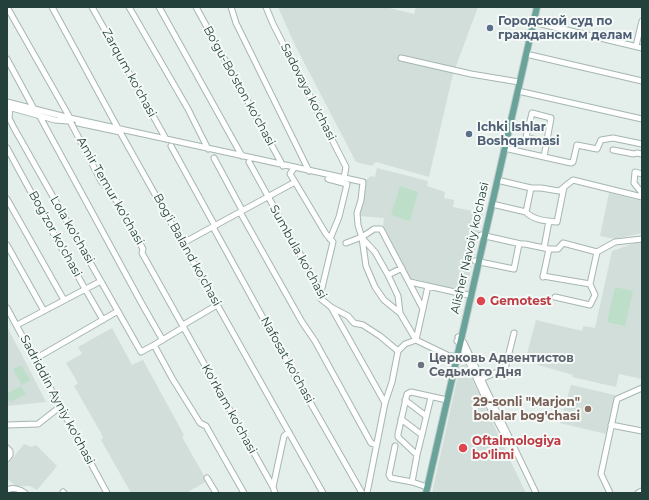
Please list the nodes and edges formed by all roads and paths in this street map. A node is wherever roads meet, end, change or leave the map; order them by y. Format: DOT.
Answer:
graph roads {
  1 [pos="7,7"];
  2 [pos="52,7"];
  3 [pos="92,7"];
  4 [pos="129,7"];
  5 [pos="159,7"];
  6 [pos="196,7"];
  7 [pos="231,7"];
  8 [pos="266,7"];
  9 [pos="533,7"];
  10 [pos="537,7"];
  11 [pos="533,22"];
  12 [pos="642,24"];
  13 [pos="636,46"];
  14 [pos="642,48"];
  15 [pos="526,54"];
  16 [pos="401,58"];
  17 [pos="7,59"];
  18 [pos="642,81"];
  19 [pos="517,82"];
  20 [pos="518,91"];
  21 [pos="8,105"];
  22 [pos="34,109"];
  23 [pos="39,115"];
  24 [pos="642,119"];
  25 [pos="70,120"];
  26 [pos="119,130"];
  27 [pos="166,139"];
  28 [pos="547,143"];
  29 [pos="642,144"];
  30 [pos="171,146"];
  31 [pos="7,148"];
  32 [pos="504,148"];
  33 [pos="208,149"];
  34 [pos="613,150"];
  35 [pos="642,154"];
  36 [pos="242,156"];
  37 [pos="544,157"];
  38 [pos="214,158"];
  39 [pos="249,162"];
  40 [pos="283,166"];
  41 [pos="294,168"];
  42 [pos="309,171"];
  43 [pos="642,174"];
  44 [pos="344,178"];
  45 [pos="328,179"];
  46 [pos="497,180"];
  47 [pos="295,182"];
  48 [pos="564,187"];
  49 [pos="531,188"];
  50 [pos="642,193"];
  51 [pos="268,197"];
  52 [pos="642,197"];
  53 [pos="7,199"];
  54 [pos="492,204"];
  55 [pos="241,211"];
  56 [pos="526,212"];
  57 [pos="549,221"];
  58 [pos="214,226"];
  59 [pos="483,235"];
  60 [pos="362,238"];
  61 [pos="330,239"];
  62 [pos="642,239"];
  63 [pos="183,243"];
  64 [pos="346,243"];
  65 [pos="519,244"];
  66 [pos="7,245"];
  67 [pos="546,249"];
  68 [pos="597,252"];
  69 [pos="477,261"];
  70 [pos="402,268"];
  71 [pos="388,275"];
  72 [pos="101,281"];
  73 [pos="410,282"];
  74 [pos="590,284"];
  75 [pos="428,286"];
  76 [pos="85,289"];
  77 [pos="321,292"];
  78 [pos="468,295"];
  79 [pos="555,298"];
  80 [pos="64,300"];
  81 [pos="217,305"];
  82 [pos="331,307"];
  83 [pos="7,308"];
  84 [pos="423,309"];
  85 [pos="44,311"];
  86 [pos="118,311"];
  87 [pos="400,313"];
  88 [pos="103,320"];
  89 [pos="17,325"];
  90 [pos="183,326"];
  91 [pos="514,333"];
  92 [pos="162,339"];
  93 [pos="416,340"];
  94 [pos="459,340"];
  95 [pos="154,344"];
  96 [pos="398,352"];
  97 [pos="456,357"];
  98 [pos="467,357"];
  99 [pos="36,359"];
  100 [pos="479,380"];
  101 [pos="642,388"];
  102 [pos="431,397"];
  103 [pos="405,400"];
  104 [pos="445,400"];
  105 [pos="385,403"];
  106 [pos="61,406"];
  107 [pos="426,416"];
  108 [pos="401,419"];
  109 [pos="7,425"];
  110 [pos="612,425"];
  111 [pos="642,431"];
  112 [pos="289,432"];
  113 [pos="422,435"];
  114 [pos="376,445"];
  115 [pos="395,446"];
  116 [pos="7,448"];
  117 [pos="417,455"];
  118 [pos="7,459"];
  119 [pos="208,478"];
  120 [pos="412,482"];
  121 [pos="273,487"];
  122 [pos="426,489"];
  123 [pos="7,490"];
  124 [pos="642,491"];
  125 [pos="25,493"];
  126 [pos="108,493"];
  127 [pos="216,493"];
  128 [pos="244,493"];
  129 [pos="275,493"];
  130 [pos="323,493"];
  131 [pos="362,493"];
  132 [pos="366,493"];
  133 [pos="422,493"];
  134 [pos="533,493"];
  135 [pos="536,493"];
  136 [pos="610,493"];
  137 [pos="638,493"];
  1 -- 25 [label="street, Amir Temur ko'chasi"];
  2 -- 26 [label="street, Bog'i Baland ko'chasi"];
  3 -- 27 [label="street, Zarqum ko'chasi"];
  4 -- 33 [label="street"];
  5 -- 36 [label="street"];
  6 -- 40 [label="street, Bo'gu-Bo'ston ko'chasi"];
  7 -- 42 [label="street"];
  8 -- 44 [label="street, Sadovaya ko'chasi"];
  9 -- 19 [label="main road, Alisher Navoiy ko'chasi"];
  10 -- 11 [label="main road, Alisher Navoiy ko'chasi"];
  11 -- 13 [label="street"];
  11 -- 15 [label="main road, Alisher Navoiy ko'chasi"];
  12 -- 13 [label="street"];
  13 -- 14 [label="street"];
  15 -- 18 [label="street"];
  15 -- 19 [label="main road, Alisher Navoiy ko'chasi"];
  16 -- 19 [label="street"];
  17 -- 22 [label="street"];
  19 -- 20 [label="main road, Alisher Navoiy ko'chasi"];
  19 -- 59 [label="main road, Alisher Navoiy ko'chasi"];
  20 -- 24 [label="street"];
  20 -- 32 [label="main road, Alisher Navoiy ko'chasi"];
  21 -- 22 [label="street"];
  21 -- 23 [label="street"];
  21 -- 72 [label="street, Lola ko'chasi"];
  22 -- 25 [label="street"];
  23 -- 25 [label="street"];
  23 -- 92 [label="street"];
  25 -- 26 [label="street"];
  25 -- 90 [label="street, Amir Temur ko'chasi"];
  26 -- 27 [label="street"];
  26 -- 63 [label="street, Bog'i Baland ko'chasi"];
  27 -- 33 [label="street"];
  28 -- 28 [label="street"];
  28 -- 37 [label="street"];
  29 -- 37 [label="street"];
  30 -- 58 [label="street, Nafosat ko'chasi"];
  31 -- 76 [label="street, Bog'zor ko'chasi"];
  32 -- 37 [label="street"];
  32 -- 46 [label="main road, Alisher Navoiy ko'chasi"];
  33 -- 36 [label="street"];
  34 -- 35 [label="street"];
  36 -- 40 [label="street"];
  38 -- 55 [label="street"];
  39 -- 51 [label="street, Sumbula ko'chasi"];
  40 -- 41 [label="street"];
  41 -- 42 [label="street"];
  41 -- 47 [label="street"];
  42 -- 44 [label="street"];
  43 -- 50 [label="street"];
  44 -- 60 [label="street"];
  45 -- 61 [label="street"];
  46 -- 49 [label="street"];
  46 -- 54 [label="main road, Alisher Navoiy ko'chasi"];
  47 -- 51 [label="street"];
  47 -- 61 [label="street"];
  48 -- 49 [label="street"];
  48 -- 52 [label="street"];
  48 -- 57 [label="street"];
  49 -- 56 [label="street"];
  51 -- 55 [label="street"];
  51 -- 77 [label="street, Sumbula ko'chasi"];
  53 -- 80 [label="street"];
  54 -- 56 [label="street"];
  54 -- 59 [label="main road, Alisher Navoiy ko'chasi"];
  55 -- 58 [label="street"];
  55 -- 114 [label="street"];
  56 -- 57 [label="street"];
  57 -- 67 [label="street"];
  58 -- 63 [label="street"];
  58 -- 131 [label="street, Nafosat ko'chasi"];
  59 -- 65 [label="street"];
  59 -- 69 [label="main road, Alisher Navoiy ko'chasi"];
  60 -- 64 [label="street"];
  60 -- 70 [label="street"];
  60 -- 71 [label="street"];
  60 -- 87 [label="street"];
  61 -- 77 [label="street"];
  62 -- 68 [label="street"];
  63 -- 81 [label="street, Bog'i Baland ko'chasi"];
  65 -- 67 [label="street"];
  65 -- 69 [label="street"];
  66 -- 85 [label="street"];
  67 -- 68 [label="street"];
  67 -- 74 [label="street"];
  68 -- 74 [label="street"];
  69 -- 78 [label="main road, Alisher Navoiy ko'chasi"];
  69 -- 94 [label="main road, Alisher Navoiy ko'chasi"];
  70 -- 71 [label="street"];
  70 -- 73 [label="street"];
  71 -- 87 [label="street"];
  72 -- 76 [label="street"];
  72 -- 86 [label="street, Lola ko'chasi"];
  73 -- 75 [label="street"];
  73 -- 84 [label="street"];
  74 -- 79 [label="street"];
  75 -- 78 [label="street"];
  75 -- 84 [label="street"];
  76 -- 80 [label="street"];
  76 -- 88 [label="street, Bog'zor ko'chasi"];
  77 -- 82 [label="street, Sumbula ko'chasi"];
  78 -- 94 [label="main road, Alisher Navoiy ko'chasi"];
  80 -- 85 [label="street"];
  81 -- 90 [label="street"];
  81 -- 112 [label="street, Bog'i Baland ko'chasi"];
  82 -- 96 [label="street"];
  82 -- 105 [label="street, Sumbula ko'chasi"];
  83 -- 89 [label="street, Sadriddin Ayniy ko'chasi"];
  84 -- 93 [label="street"];
  85 -- 89 [label="street"];
  86 -- 88 [label="street"];
  86 -- 95 [label="street, Lola ko'chasi"];
  87 -- 93 [label="street"];
  88 -- 99 [label="street"];
  89 -- 99 [label="street, Sadriddin Ayniy ko'chasi"];
  90 -- 92 [label="street"];
  90 -- 121 [label="street, Ko'rkam ko'chasi"];
  91 -- 100 [label="street"];
  92 -- 95 [label="street"];
  93 -- 96 [label="street"];
  93 -- 97 [label="street"];
  94 -- 97 [label="main road, Alisher Navoiy ko'chasi"];
  94 -- 98 [label="street"];
  94 -- 100 [label="street"];
  95 -- 128 [label="street"];
  96 -- 105 [label="street"];
  97 -- 98 [label="street"];
  97 -- 104 [label="main road, Alisher Navoiy ko'chasi"];
  98 -- 100 [label="street"];
  99 -- 106 [label="street, Sadriddin Ayniy ko'chasi"];
  100 -- 134 [label="street"];
  100 -- 135 [label="street"];
  101 -- 110 [label="street"];
  102 -- 103 [label="street"];
  102 -- 104 [label="street"];
  102 -- 107 [label="street"];
  103 -- 107 [label="street"];
  103 -- 108 [label="street"];
  104 -- 122 [label="main road, Alisher Navoiy ko'chasi"];
  105 -- 114 [label="street"];
  106 -- 109 [label="street"];
  106 -- 126 [label="street, Sadriddin Ayniy ko'chasi"];
  107 -- 113 [label="street"];
  108 -- 113 [label="street"];
  108 -- 117 [label="street"];
  110 -- 111 [label="street"];
  110 -- 136 [label="street"];
  112 -- 121 [label="street"];
  112 -- 130 [label="street, Bog'i Baland ko'chasi"];
  113 -- 117 [label="street"];
  114 -- 132 [label="street"];
  115 -- 120 [label="street"];
  116 -- 118 [label="street"];
  117 -- 120 [label="street"];
  119 -- 127 [label="street"];
  120 -- 122 [label="street"];
  121 -- 129 [label="street, Ko'rkam ko'chasi"];
  122 -- 133 [label="main road, Alisher Navoiy ko'chasi"];
  123 -- 125 [label="street"];
  124 -- 137 [label="street"];
}
